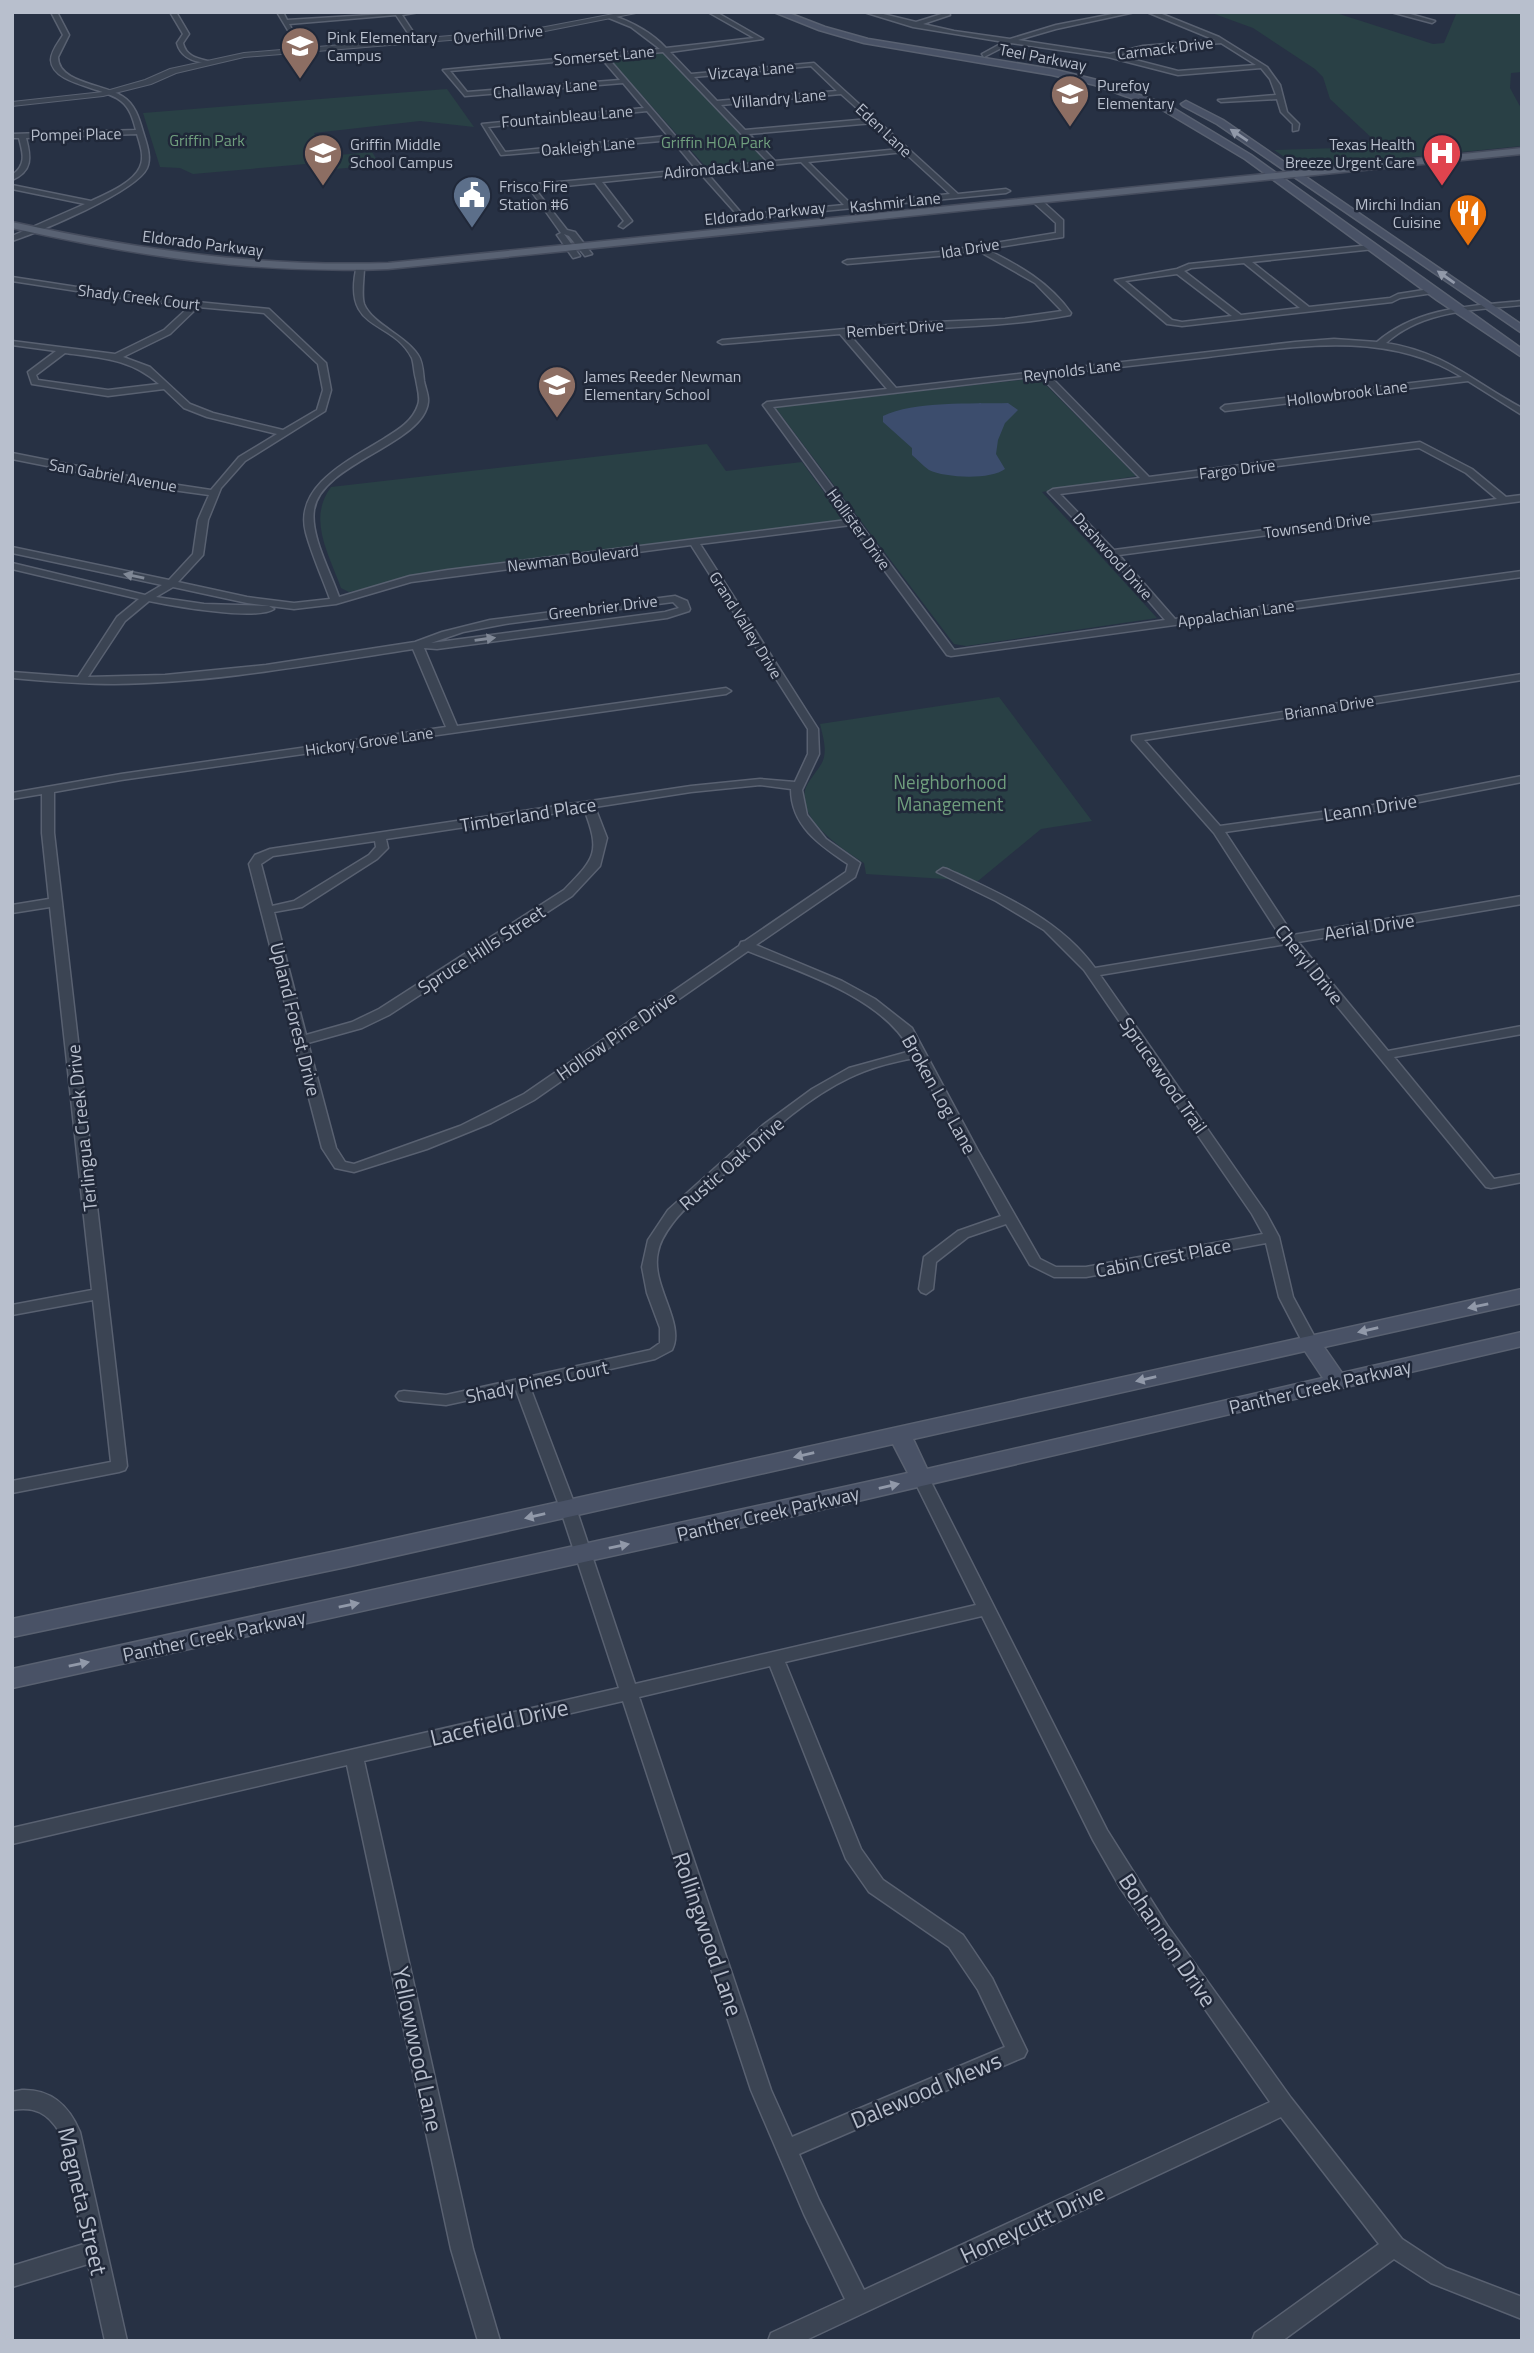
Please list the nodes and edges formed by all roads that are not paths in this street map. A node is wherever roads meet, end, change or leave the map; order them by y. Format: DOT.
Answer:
graph roads {
  1 [pos="54,12"];
  2 [pos="173,12"];
  3 [pos="280,12"];
  4 [pos="416,12"];
  5 [pos="637,12"];
  6 [pos="711,12"];
  7 [pos="778,12"];
  8 [pos="802,12"];
  9 [pos="867,12"];
  10 [pos="1132,12"];
  11 [pos="1150,12"];
  12 [pos="1394,12"];
  13 [pos="398,13"];
  14 [pos="948,14"];
  15 [pos="611,17"];
  16 [pos="1069,18"];
  17 [pos="1432,21"];
  18 [pos="286,22"];
  19 [pos="1079,22"];
  20 [pos="912,25"];
  21 [pos="416,41"];
  22 [pos="1014,41"];
  23 [pos="1223,41"];
  24 [pos="301,50"];
  25 [pos="665,50"];
  26 [pos="602,55"];
  27 [pos="1108,55"];
  28 [pos="986,58"];
  29 [pos="206,62"];
  30 [pos="812,64"];
  31 [pos="1262,66"];
  32 [pos="690,76"];
  33 [pos="625,81"];
  34 [pos="1140,87"];
  35 [pos="1123,91"];
  36 [pos="111,92"];
  37 [pos="843,92"];
  38 [pos="465,94"];
  39 [pos="1279,97"];
  40 [pos="1221,100"];
  41 [pos="716,103"];
  42 [pos="12,104"];
  43 [pos="649,109"];
  44 [pos="873,121"];
  45 [pos="1220,122"];
  46 [pos="1197,124"];
  47 [pos="1295,130"];
  48 [pos="140,132"];
  49 [pos="744,132"];
  50 [pos="22,135"];
  51 [pos="12,136"];
  52 [pos="674,138"];
  53 [pos="906,150"];
  54 [pos="1522,151"];
  55 [pos="503,154"];
  56 [pos="1490,155"];
  57 [pos="1522,159"];
  58 [pos="802,160"];
  59 [pos="1501,161"];
  60 [pos="773,163"];
  61 [pos="701,170"];
  62 [pos="12,178"];
  63 [pos="1301,178"];
  64 [pos="596,179"];
  65 [pos="1279,180"];
  66 [pos="12,187"];
  67 [pos="1006,191"];
  68 [pos="956,196"];
  69 [pos="89,203"];
  70 [pos="1040,204"];
  71 [pos="849,206"];
  72 [pos="622,226"];
  73 [pos="33,229"];
  74 [pos="15,232"];
  75 [pos="1398,244"];
  76 [pos="976,247"];
  77 [pos="1371,247"];
  78 [pos="579,252"];
  79 [pos="1245,260"];
  80 [pos="847,262"];
  81 [pos="360,271"];
  82 [pos="1179,271"];
  83 [pos="12,279"];
  84 [pos="1430,291"];
  85 [pos="1522,303"];
  86 [pos="195,305"];
  87 [pos="1489,307"];
  88 [pos="1306,309"];
  89 [pos="1458,311"];
  90 [pos="1239,317"];
  91 [pos="1522,330"];
  92 [pos="843,332"];
  93 [pos="722,342"];
  94 [pos="12,343"];
  95 [pos="1379,345"];
  96 [pos="65,349"];
  97 [pos="1522,354"];
  98 [pos="116,357"];
  99 [pos="1042,373"];
  100 [pos="1468,379"];
  101 [pos="167,386"];
  102 [pos="893,390"];
  103 [pos="766,405"];
  104 [pos="1226,408"];
  105 [pos="1522,412"];
  106 [pos="284,433"];
  107 [pos="12,456"];
  108 [pos="1147,480"];
  109 [pos="1053,492"];
  110 [pos="215,493"];
  111 [pos="1522,498"];
  112 [pos="1504,500"];
  113 [pos="854,522"];
  114 [pos="694,543"];
  115 [pos="12,550"];
  116 [pos="1112,553"];
  117 [pos="78,564"];
  118 [pos="12,566"];
  119 [pos="1522,574"];
  120 [pos="57,576"];
  121 [pos="171,584"];
  122 [pos="215,593"];
  123 [pos="148,597"];
  124 [pos="336,601"];
  125 [pos="194,605"];
  126 [pos="294,606"];
  127 [pos="559,612"];
  128 [pos="1172,622"];
  129 [pos="569,628"];
  130 [pos="417,645"];
  131 [pos="951,653"];
  132 [pos="12,675"];
  133 [pos="1522,677"];
  134 [pos="81,680"];
  135 [pos="726,691"];
  136 [pos="453,730"];
  137 [pos="1136,738"];
  138 [pos="1522,779"];
  139 [pos="798,786"];
  140 [pos="48,790"];
  141 [pos="12,796"];
  142 [pos="588,804"];
  143 [pos="1218,830"];
  144 [pos="380,837"];
  145 [pos="259,858"];
  146 [pos="943,872"];
  147 [pos="1522,900"];
  148 [pos="56,902"];
  149 [pos="12,909"];
  150 [pos="268,910"];
  151 [pos="1289,939"];
  152 [pos="745,945"];
  153 [pos="1091,973"];
  154 [pos="1522,1030"];
  155 [pos="299,1041"];
  156 [pos="919,1053"];
  157 [pos="1385,1055"];
  158 [pos="354,1168"];
  159 [pos="1522,1178"];
  160 [pos="1010,1218"];
  161 [pos="1272,1237"];
  162 [pos="1054,1272"];
  163 [pos="926,1289"];
  164 [pos="99,1294"];
  165 [pos="1522,1296"];
  166 [pos="12,1310"];
  167 [pos="1522,1339"];
  168 [pos="1310,1343"];
  169 [pos="667,1346"];
  170 [pos="1337,1382"];
  171 [pos="522,1385"];
  172 [pos="404,1396"];
  173 [pos="899,1434"];
  174 [pos="921,1478"];
  175 [pos="12,1487"];
  176 [pos="568,1508"];
  177 [pos="583,1554"];
  178 [pos="986,1609"];
  179 [pos="12,1628"];
  180 [pos="775,1658"];
  181 [pos="12,1679"];
  182 [pos="627,1692"];
  183 [pos="354,1756"];
  184 [pos="12,1836"];
  185 [pos="12,2101"];
  186 [pos="1284,2105"];
  187 [pos="785,2150"];
  188 [pos="1394,2246"];
  189 [pos="95,2251"];
  190 [pos="12,2277"];
  191 [pos="859,2303"];
  192 [pos="1522,2308"];
  193 [pos="116,2341"];
  194 [pos="489,2341"];
  195 [pos="779,2341"];
  196 [pos="1263,2341"];
  1 -- 36 [label="street"];
  2 -- 29 [label="street"];
  3 -- 18 [label="street"];
  4 -- 13 [label="street"];
  5 -- 15 [label="street, Overhill Drive"];
  6 -- 25 [label="street, Somerset Lane"];
  7 -- 28 [label="main road, Teel Parkway"];
  8 -- 28 [label="main road, Teel Parkway"];
  9 -- 20 [label="street"];
  10 -- 19 [label="street"];
  11 -- 23 [label="street"];
  12 -- 17 [label="street"];
  13 -- 18 [label="street"];
  13 -- 21 [label="street"];
  14 -- 20 [label="street"];
  15 -- 21 [label="street, Overhill Drive"];
  15 -- 25 [label="street"];
  16 -- 19 [label="street"];
  18 -- 24 [label="street"];
  19 -- 22 [label="street"];
  20 -- 22 [label="street"];
  21 -- 24 [label="street, Overhill Drive"];
  22 -- 27 [label="street"];
  22 -- 28 [label="street"];
  22 -- 28 [label="street"];
  23 -- 27 [label="street, Carmack Drive"];
  23 -- 31 [label="street"];
  24 -- 29 [label="street, Overhill Drive"];
  25 -- 26 [label="street, Somerset Lane"];
  25 -- 32 [label="street"];
  26 -- 33 [label="street"];
  26 -- 38 [label="street, Somerset Lane"];
  27 -- 31 [label="street"];
  28 -- 34 [label="main road, Teel Parkway"];
  28 -- 35 [label="main road, Teel Parkway"];
  29 -- 36 [label="street, Overhill Drive"];
  30 -- 32 [label="street, Vizcaya Lane"];
  30 -- 37 [label="street, Eden Lane"];
  31 -- 39 [label="street"];
  32 -- 41 [label="street"];
  33 -- 38 [label="street, Challaway Lane"];
  33 -- 43 [label="street"];
  34 -- 35 [label="main road"];
  34 -- 45 [label="main road, Teel Parkway"];
  35 -- 46 [label="main road, Teel Parkway"];
  36 -- 42 [label="street, Overhill Drive"];
  36 -- 48 [label="street"];
  37 -- 41 [label="street, Villandry Lane"];
  37 -- 44 [label="street, Eden Lane"];
  39 -- 40 [label="street"];
  39 -- 47 [label="street"];
  41 -- 49 [label="street"];
  43 -- 52 [label="street"];
  43 -- 55 [label="street, Fountainbleau Lane"];
  44 -- 49 [label="street"];
  44 -- 53 [label="street, Eden Lane"];
  45 -- 46 [label="main road"];
  63 -- 45 [label="main road, Teel Parkway, one-way"];
  46 -- 65 [label="main road, Teel Parkway"];
  48 -- 50 [label="street, Pompei Place"];
  48 -- 69 [label="street"];
  49 -- 60 [label="street"];
  50 -- 51 [label="street, Pompei Place"];
  50 -- 62 [label="street"];
  52 -- 55 [label="street, Oakleigh Lane"];
  52 -- 61 [label="street"];
  53 -- 58 [label="street, Adirondack Lane"];
  53 -- 68 [label="street, Eden Lane"];
  54 -- 56 [label="main road, Eldorado Parkway"];
  56 -- 59 [label="main road"];
  56 -- 63 [label="main road, Eldorado Parkway"];
  57 -- 59 [label="main road, Eldorado Parkway"];
  58 -- 60 [label="street, Adirondack Lane"];
  58 -- 71 [label="street"];
  59 -- 63 [label="main road, Eldorado Parkway"];
  60 -- 61 [label="street, Adirondack Lane"];
  61 -- 64 [label="street, Adirondack Lane"];
  61 -- 71 [label="street, Kashmir Lane"];
  63 -- 65 [label="main road, Eldorado Parkway"];
  63 -- 75 [label="main road, Teel Parkway"];
  64 -- 72 [label="street"];
  64 -- 78 [label="street, Adirondack Lane"];
  65 -- 70 [label="main road, Eldorado Parkway"];
  65 -- 77 [label="main road, Teel Parkway"];
  66 -- 69 [label="street"];
  67 -- 68 [label="street, Kashmir Lane"];
  68 -- 71 [label="street, Kashmir Lane"];
  69 -- 73 [label="street"];
  69 -- 74 [label="street"];
  70 -- 76 [label="street, Ida Drive"];
  70 -- 78 [label="main road, Eldorado Parkway"];
  73 -- 74 [label="main road, Eldorado Parkway"];
  73 -- 81 [label="main road, Eldorado Parkway"];
  74 -- 81 [label="main road, Eldorado Parkway"];
  75 -- 77 [label="main road"];
  87 -- 75 [label="main road, Teel Parkway, one-way"];
  76 -- 80 [label="street, Ida Drive"];
  76 -- 92 [label="street, Rembert Drive"];
  77 -- 79 [label="street"];
  77 -- 84 [label="main road, Teel Parkway"];
  78 -- 81 [label="main road, Eldorado Parkway"];
  79 -- 82 [label="street"];
  79 -- 88 [label="street"];
  81 -- 124 [label="street"];
  82 -- 90 [label="street"];
  82 -- 90 [label="street"];
  83 -- 86 [label="street, Shady Creek Court"];
  84 -- 88 [label="street"];
  84 -- 89 [label="main road, Teel Parkway"];
  85 -- 87 [label="street"];
  86 -- 98 [label="street"];
  86 -- 106 [label="street, Shady Creek Court"];
  87 -- 89 [label="street"];
  87 -- 91 [label="main road, Teel Parkway"];
  88 -- 90 [label="street"];
  89 -- 95 [label="street"];
  89 -- 97 [label="main road, Teel Parkway"];
  92 -- 93 [label="street, Rembert Drive"];
  92 -- 102 [label="street"];
  94 -- 96 [label="street"];
  95 -- 99 [label="street, Reynolds Lane"];
  95 -- 100 [label="street, Reynolds Lane"];
  96 -- 98 [label="street"];
  96 -- 101 [label="street"];
  98 -- 101 [label="street"];
  99 -- 102 [label="street, Reynolds Lane"];
  99 -- 108 [label="street"];
  100 -- 104 [label="street, Hollowbrook Lane"];
  100 -- 105 [label="street, Reynolds Lane"];
  101 -- 106 [label="street"];
  102 -- 103 [label="street, Reynolds Lane"];
  103 -- 113 [label="street, Hollister Drive"];
  106 -- 110 [label="street"];
  107 -- 110 [label="street, San Gabriel Avenue"];
  108 -- 109 [label="street, Fargo Drive"];
  108 -- 112 [label="street, Fargo Drive"];
  109 -- 116 [label="street, Dashwood Drive"];
  110 -- 121 [label="street"];
  111 -- 112 [label="street, Townsend Drive"];
  112 -- 116 [label="street, Townsend Drive"];
  113 -- 114 [label="street, Newman Boulevard"];
  113 -- 131 [label="street, Hollister Drive"];
  114 -- 124 [label="street, Newman Boulevard"];
  114 -- 139 [label="street, Grand Valley Drive"];
  115 -- 117 [label="street, Newman Boulevard"];
  116 -- 128 [label="street, Dashwood Drive"];
  117 -- 120 [label="street"];
  121 -- 117 [label="street, Newman Boulevard, one-way"];
  118 -- 120 [label="street, Newman Boulevard"];
  119 -- 128 [label="street, Appalachian Lane"];
  120 -- 123 [label="street, Newman Boulevard"];
  121 -- 122 [label="street, Newman Boulevard"];
  121 -- 123 [label="street"];
  122 -- 125 [label="street"];
  122 -- 126 [label="street, Newman Boulevard"];
  123 -- 125 [label="street, Newman Boulevard"];
  123 -- 134 [label="street"];
  124 -- 126 [label="street, Newman Boulevard"];
  125 -- 126 [label="street, Newman Boulevard"];
  127 -- 129 [label="street"];
  127 -- 129 [label="street, Greenbrier Drive"];
  127 -- 130 [label="street, Greenbrier Drive"];
  128 -- 131 [label="street, Appalachian Lane"];
  130 -- 129 [label="street, Greenbrier Drive, one-way"];
  130 -- 134 [label="street, Greenbrier Drive"];
  130 -- 136 [label="street"];
  132 -- 134 [label="street, Greenbrier Drive"];
  133 -- 137 [label="street, Brianna Drive"];
  135 -- 136 [label="street, Hickory Grove Lane"];
  136 -- 140 [label="street, Hickory Grove Lane"];
  137 -- 143 [label="street, Cheryl Drive"];
  138 -- 143 [label="street, Leann Drive"];
  139 -- 142 [label="street, Timberland Place"];
  139 -- 152 [label="street, Hollow Pine Drive"];
  140 -- 141 [label="street, Hickory Grove Lane"];
  140 -- 148 [label="street, Terlingua Creek Drive"];
  142 -- 144 [label="street, Timberland Place"];
  142 -- 155 [label="street, Spruce Hills Street"];
  143 -- 151 [label="street, Cheryl Drive"];
  144 -- 145 [label="street, Timberland Place"];
  144 -- 150 [label="street"];
  145 -- 150 [label="street, Upland Forest Drive"];
  146 -- 153 [label="street, Sprucewood Trail"];
  147 -- 151 [label="street, Aerial Drive"];
  148 -- 149 [label="street"];
  148 -- 164 [label="street, Terlingua Creek Drive"];
  150 -- 155 [label="street, Upland Forest Drive"];
  151 -- 153 [label="street, Aerial Drive"];
  151 -- 157 [label="street, Cheryl Drive"];
  152 -- 156 [label="street, Broken Log Lane"];
  152 -- 158 [label="street, Hollow Pine Drive"];
  153 -- 161 [label="street, Sprucewood Trail"];
  154 -- 157 [label="street"];
  155 -- 158 [label="street, Upland Forest Drive"];
  156 -- 160 [label="street, Broken Log Lane"];
  156 -- 169 [label="street, Rustic Oak Drive"];
  157 -- 159 [label="street, Cheryl Drive"];
  160 -- 162 [label="street, Broken Log Lane"];
  160 -- 163 [label="street"];
  161 -- 162 [label="street, Cabin Crest Place"];
  161 -- 168 [label="street, Sprucewood Trail"];
  164 -- 166 [label="street"];
  164 -- 175 [label="street, Terlingua Creek Drive"];
  165 -- 168 [label="main road, one-way"];
  167 -- 170 [label="main road, Panther Creek Parkway"];
  168 -- 170 [label="main road"];
  168 -- 173 [label="main road, one-way"];
  169 -- 171 [label="street, Shady Pines Court"];
  170 -- 174 [label="main road, Panther Creek Parkway"];
  171 -- 172 [label="street, Shady Pines Court"];
  171 -- 176 [label="street, Rollingwood Lane"];
  173 -- 174 [label="main road"];
  173 -- 176 [label="main road, one-way"];
  177 -- 174 [label="main road, Panther Creek Parkway, one-way"];
  174 -- 178 [label="street, Bohannon Drive"];
  176 -- 177 [label="street, Rollingwood Lane"];
  176 -- 179 [label="main road, one-way"];
  181 -- 177 [label="main road, Panther Creek Parkway, one-way"];
  177 -- 182 [label="street, Rollingwood Lane"];
  178 -- 180 [label="street, Lacefield Drive"];
  178 -- 186 [label="street, Bohannon Drive"];
  180 -- 182 [label="street, Lacefield Drive"];
  180 -- 187 [label="street, Dalewood Mews"];
  182 -- 183 [label="street, Lacefield Drive"];
  182 -- 187 [label="street, Rollingwood Lane"];
  183 -- 184 [label="street, Lacefield Drive"];
  183 -- 194 [label="street, Yellowwood Lane"];
  185 -- 189 [label="street, Magneta Street"];
  186 -- 188 [label="street, Bohannon Drive"];
  186 -- 191 [label="street, Honeycutt Drive"];
  187 -- 191 [label="street, Rollingwood Lane"];
  188 -- 192 [label="street, Bohannon Drive"];
  188 -- 196 [label="street"];
  189 -- 190 [label="street"];
  189 -- 193 [label="street, Magneta Street"];
  191 -- 195 [label="street, Honeycutt Drive"];
}
